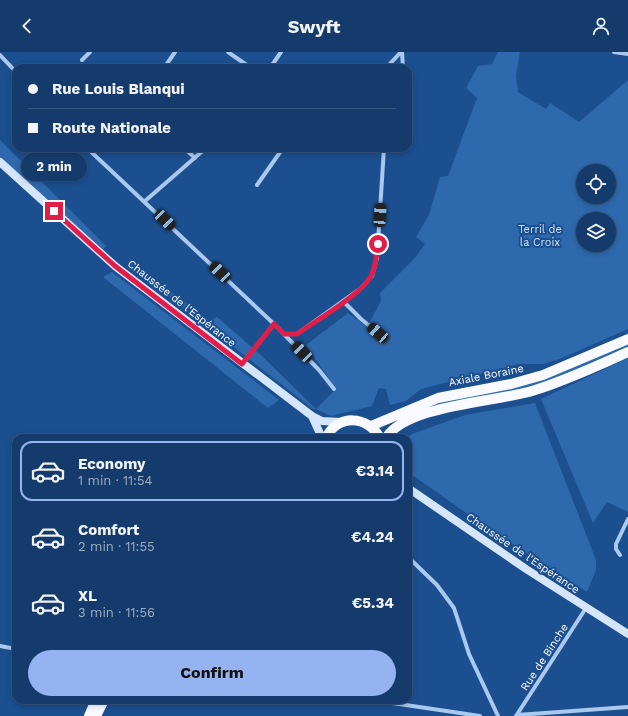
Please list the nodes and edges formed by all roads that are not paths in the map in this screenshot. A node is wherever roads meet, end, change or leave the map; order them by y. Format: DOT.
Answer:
graph roads {
  1 [pos="90,52"];
  2 [pos="175,52"];
  3 [pos="228,52"];
  4 [pos="281,52"];
  5 [pos="401,52"];
  6 [pos="614,52"];
  7 [pos="628,54"];
  8 [pos="0,55"];
  9 [pos="82,60"];
  10 [pos="167,64"];
  11 [pos="245,64"];
  12 [pos="273,64"];
  13 [pos="390,64"];
  14 [pos="402,64"];
  15 [pos="12,68"];
  16 [pos="91,152"];
  17 [pos="188,152"];
  18 [pos="202,152"];
  19 [pos="280,152"];
  20 [pos="384,152"];
  21 [pos="195,158"];
  22 [pos="0,162"];
  23 [pos="257,184"];
  24 [pos="145,201"];
  25 [pos="344,302"];
  26 [pos="274,324"];
  27 [pos="378,333"];
  28 [pos="284,334"];
  29 [pos="628,339"];
  30 [pos="628,352"];
  31 [pos="242,364"];
  32 [pos="334,389"];
  33 [pos="312,416"];
  34 [pos="341,422"];
  35 [pos="371,426"];
  36 [pos="320,434"];
  37 [pos="328,434"];
  38 [pos="377,434"];
  39 [pos="391,434"];
  40 [pos="412,491"];
  41 [pos="628,518"];
  42 [pos="620,555"];
  43 [pos="412,561"];
  44 [pos="586,608"];
  45 [pos="628,634"];
  46 [pos="0,646"];
  47 [pos="12,648"];
  48 [pos="94,704"];
  49 [pos="102,704"];
  50 [pos="399,704"];
  51 [pos="628,707"];
  52 [pos="88,716"];
  53 [pos="96,716"];
  54 [pos="480,716"];
  55 [pos="498,716"];
  56 [pos="517,716"];
  1 -- 9 [label="street"];
  2 -- 10 [label="street"];
  3 -- 11 [label="street"];
  4 -- 12 [label="street"];
  5 -- 13 [label="street"];
  5 -- 14 [label="street"];
  6 -- 7 [label="street"];
  8 -- 15 [label="street"];
  16 -- 24 [label="street"];
  17 -- 21 [label="street"];
  18 -- 21 [label="street"];
  19 -- 23 [label="street"];
  20 -- 25 [label="street"];
  21 -- 24 [label="street"];
  22 -- 31 [label="main road, Chaussée de l'Espérance"];
  24 -- 26 [label="street"];
  25 -- 27 [label="street"];
  25 -- 28 [label="street"];
  26 -- 28 [label="street"];
  26 -- 31 [label="street"];
  28 -- 32 [label="street"];
  29 -- 35 [label="highway, Axiale Boraine"];
  30 -- 39 [label="highway"];
  31 -- 33 [label="main road, Chaussée de l'Espérance"];
  33 -- 34 [label="main road"];
  33 -- 36 [label="main road"];
  34 -- 35 [label="highway"];
  34 -- 37 [label="highway"];
  35 -- 38 [label="highway"];
  40 -- 44 [label="main road, Chaussée de l'Espérance"];
  41 -- 42 [label="street"];
  43 -- 55 [label="street"];
  44 -- 45 [label="main road, Chaussée de l'Espérance"];
  44 -- 56 [label="street, Rue de Binche"];
  46 -- 47 [label="street"];
  48 -- 52 [label="highway"];
  49 -- 53 [label="highway"];
  50 -- 54 [label="street"];
  51 -- 56 [label="street"];
}
